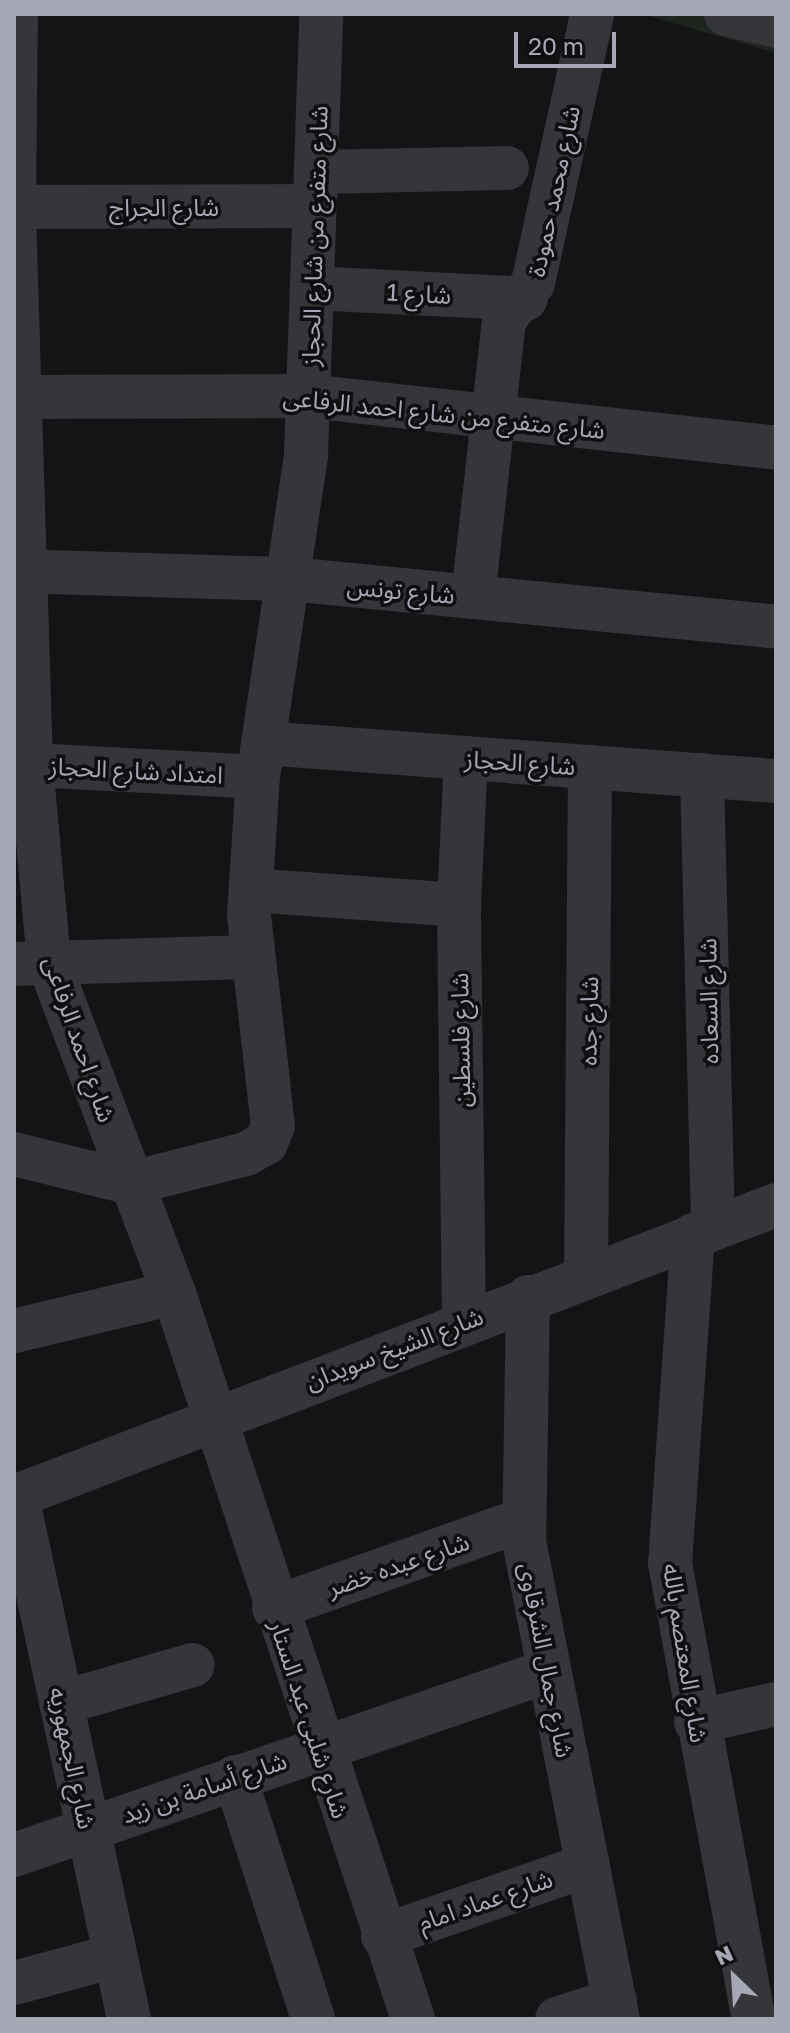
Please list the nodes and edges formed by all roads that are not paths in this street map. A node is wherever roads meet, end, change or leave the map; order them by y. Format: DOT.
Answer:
graph roads {
  1 [pos="16,14"];
  2 [pos="321,14"];
  3 [pos="592,14"];
  4 [pos="726,14"];
  5 [pos="776,26"];
  6 [pos="507,168"];
  7 [pos="316,189"];
  8 [pos="14,205"];
  9 [pos="14,214"];
  10 [pos="312,288"];
  11 [pos="526,299"];
  12 [pos="308,396"];
  13 [pos="16,397"];
  14 [pos="492,417"];
  15 [pos="776,448"];
  16 [pos="19,571"];
  17 [pos="290,579"];
  18 [pos="473,597"];
  19 [pos="776,627"];
  20 [pos="466,758"];
  21 [pos="261,760"];
  22 [pos="22,764"];
  23 [pos="590,767"];
  24 [pos="702,775"];
  25 [pos="776,781"];
  26 [pos="251,890"];
  27 [pos="459,905"];
  28 [pos="250,957"];
  29 [pos="31,963"];
  30 [pos="14,1154"];
  31 [pos="132,1183"];
  32 [pos="776,1205"];
  33 [pos="703,1230"];
  34 [pos="586,1275"];
  35 [pos="174,1293"];
  36 [pos="528,1297"];
  37 [pos="464,1322"];
  38 [pos="14,1331"];
  39 [pos="212,1417"];
  40 [pos="16,1497"];
  41 [pos="522,1520"];
  42 [pos="274,1608"];
  43 [pos="193,1665"];
  44 [pos="548,1671"];
  45 [pos="61,1703"];
  46 [pos="776,1704"];
  47 [pos="696,1722"];
  48 [pos="318,1749"];
  49 [pos="235,1777"];
  50 [pos="87,1827"];
  51 [pos="14,1855"];
  52 [pos="588,1865"];
  53 [pos="383,1936"];
  54 [pos="115,1956"];
  55 [pos="14,1983"];
  56 [pos="616,2009"];
  57 [pos="129,2019"];
  58 [pos="313,2019"];
  59 [pos="413,2019"];
  60 [pos="557,2019"];
  61 [pos="754,2019"];
  1 -- 8 [label="street"];
  2 -- 7 [label="street, شارع متفرع من شارع الحجاز"];
  3 -- 11 [label="street, شارع محمد حمودة"];
  4 -- 5 [label="street"];
  6 -- 7 [label="street, شارع الجراج"];
  7 -- 8 [label="street, شارع الجراج"];
  7 -- 10 [label="street, شارع متفرع من شارع الحجاز"];
  9 -- 13 [label="street, شارع احمد الرفاعى"];
  10 -- 11 [label="street, شارع 1"];
  10 -- 12 [label="street, شارع متفرع من شارع الحجاز"];
  11 -- 14 [label="street, شارع محمد حمودة"];
  12 -- 13 [label="street, شارع متفرع من شارع احمد الرفاعى"];
  12 -- 14 [label="street, شارع متفرع من شارع احمد الرفاعى"];
  12 -- 17 [label="street, شارع متفرع من شارع الحجاز"];
  13 -- 16 [label="street, شارع احمد الرفاعى"];
  14 -- 15 [label="street, شارع متفرع من شارع احمد الرفاعى"];
  14 -- 18 [label="street, شارع محمد حمودة"];
  16 -- 17 [label="street, شارع تونس"];
  16 -- 22 [label="street, شارع احمد الرفاعى"];
  17 -- 18 [label="street, شارع تونس"];
  17 -- 21 [label="street, شارع متفرع من شارع الحجاز"];
  18 -- 19 [label="street, شارع تونس"];
  20 -- 21 [label="street, شارع الحجاز"];
  20 -- 23 [label="street, شارع الحجاز"];
  20 -- 27 [label="street, شارع فلسطين"];
  21 -- 22 [label="street, امتداد شارع الحجاز"];
  21 -- 26 [label="street, شارع متفرع من شارع الحجاز"];
  22 -- 29 [label="street, شارع احمد الرفاعى"];
  23 -- 24 [label="street, شارع الحجاز"];
  23 -- 34 [label="street, شارع جده"];
  24 -- 25 [label="street, شارع الحجاز"];
  24 -- 33 [label="street, شارع السعاده"];
  26 -- 27 [label="street"];
  26 -- 28 [label="street, شارع متفرع من شارع الحجاز"];
  27 -- 37 [label="street, شارع فلسطين"];
  28 -- 29 [label="street"];
  28 -- 31 [label="street, شارع متفرع من شارع الحجاز"];
  29 -- 31 [label="street, شارع احمد الرفاعى"];
  30 -- 31 [label="street"];
  31 -- 35 [label="street, شارع احمد الرفاعى"];
  32 -- 33 [label="street, شارع الشيخ سويدان"];
  33 -- 34 [label="street, شارع الشيخ سويدان"];
  33 -- 47 [label="street, شارع المعتصم بالله"];
  34 -- 36 [label="street, شارع الشيخ سويدان"];
  35 -- 38 [label="street"];
  35 -- 39 [label="street, شارع احمد الرفاعى"];
  36 -- 37 [label="street, شارع الشيخ سويدان"];
  36 -- 41 [label="street, شارع جمال الشرقاوى"];
  37 -- 39 [label="street, شارع الشيخ سويدان"];
  39 -- 40 [label="street, شارع الشيخ سويدان"];
  39 -- 42 [label="street, شارع شلبى عبد الستار"];
  40 -- 45 [label="street, شارع الجمهوريه"];
  41 -- 42 [label="street, شارع عبده خضر"];
  41 -- 44 [label="street, شارع جمال الشرقاوى"];
  42 -- 48 [label="street, شارع شلبى عبد الستار"];
  43 -- 45 [label="street"];
  44 -- 48 [label="street, شارع أسامة بن زيد"];
  44 -- 52 [label="street, شارع جمال الشرقاوى"];
  45 -- 50 [label="street, شارع الجمهوريه"];
  46 -- 47 [label="street"];
  47 -- 61 [label="street, شارع المعتصم بالله"];
  48 -- 49 [label="street, شارع أسامة بن زيد"];
  48 -- 53 [label="street, شارع شلبى عبد الستار"];
  49 -- 50 [label="street, شارع أسامة بن زيد"];
  49 -- 58 [label="street"];
  50 -- 51 [label="street, شارع أسامة بن زيد"];
  50 -- 54 [label="street, شارع الجمهوريه"];
  52 -- 53 [label="street, شارع عماد امام"];
  52 -- 56 [label="street, شارع جمال الشرقاوى"];
  53 -- 59 [label="street, شارع شلبى عبد الستار"];
  54 -- 55 [label="street"];
  54 -- 57 [label="street, شارع الجمهوريه"];
  56 -- 60 [label="street"];
}
